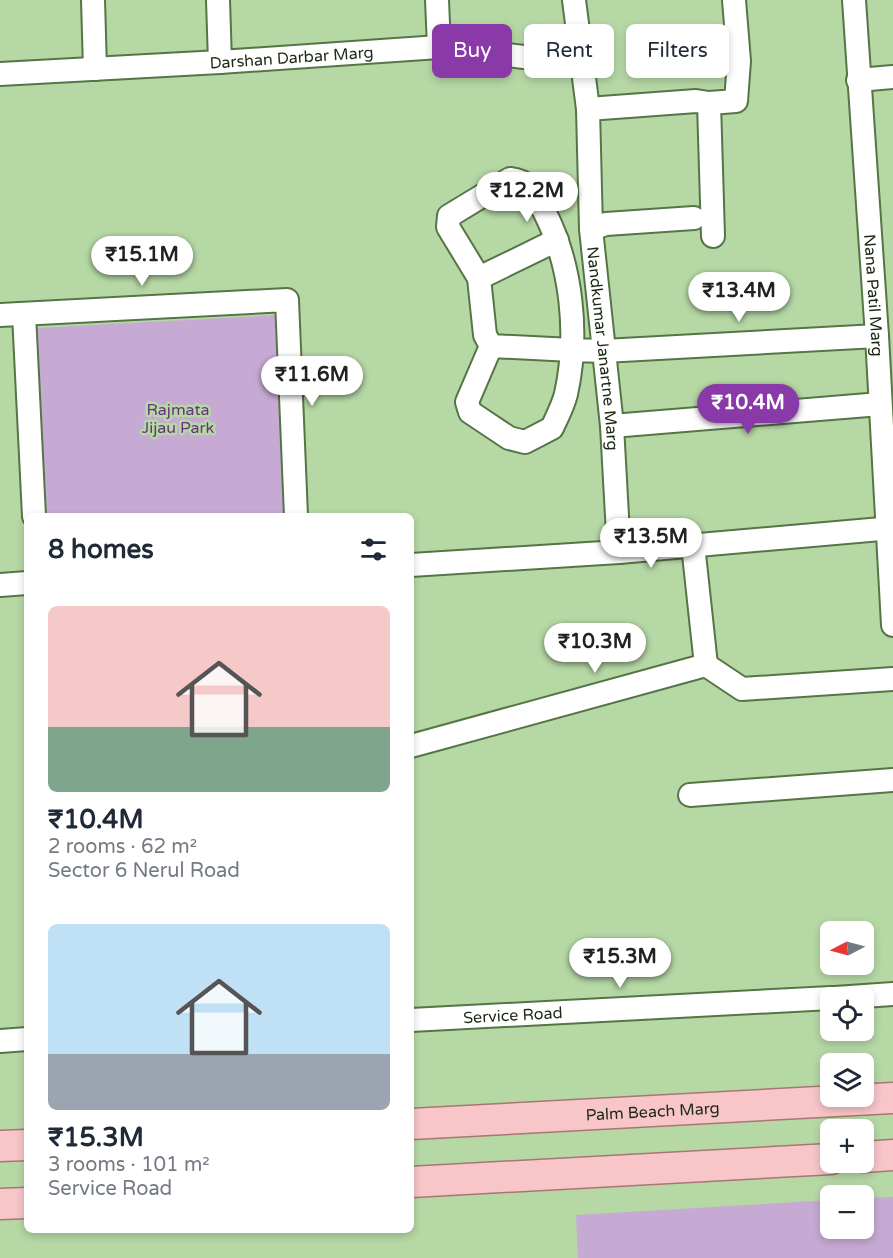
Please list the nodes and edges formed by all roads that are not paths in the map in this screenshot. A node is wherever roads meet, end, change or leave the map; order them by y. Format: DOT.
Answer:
graph roads {
  1 [pos="93,0"];
  2 [pos="218,0"];
  3 [pos="437,0"];
  4 [pos="574,0"];
  5 [pos="734,0"];
  6 [pos="854,0"];
  7 [pos="438,24"];
  8 [pos="577,24"];
  9 [pos="432,47"];
  10 [pos="220,62"];
  11 [pos="95,69"];
  12 [pos="0,74"];
  13 [pos="893,77"];
  14 [pos="585,78"];
  15 [pos="858,80"];
  16 [pos="710,103"];
  17 [pos="588,109"];
  18 [pos="694,218"];
  19 [pos="591,229"];
  20 [pos="713,236"];
  21 [pos="557,240"];
  22 [pos="480,278"];
  23 [pos="24,314"];
  24 [pos="0,315"];
  25 [pos="876,336"];
  26 [pos="491,346"];
  27 [pos="572,350"];
  28 [pos="604,351"];
  29 [pos="880,404"];
  30 [pos="612,426"];
  31 [pos="34,513"];
  32 [pos="296,513"];
  33 [pos="890,528"];
  34 [pos="693,545"];
  35 [pos="619,552"];
  36 [pos="414,565"];
  37 [pos="24,583"];
  38 [pos="0,585"];
  39 [pos="893,625"];
  40 [pos="706,665"];
  41 [pos="893,680"];
  42 [pos="414,745"];
  43 [pos="893,780"];
  44 [pos="690,795"];
  45 [pos="893,994"];
  46 [pos="874,995"];
  47 [pos="820,999"];
  48 [pos="414,1020"];
  49 [pos="24,1039"];
  50 [pos="0,1041"];
  51 [pos="893,1098"];
  52 [pos="414,1124"];
  53 [pos="24,1145"];
  54 [pos="0,1146"];
  55 [pos="893,1155"];
  56 [pos="874,1156"];
  57 [pos="820,1160"];
  58 [pos="414,1182"];
  59 [pos="24,1203"];
  60 [pos="0,1204"];
  1 -- 11 [label="street"];
  2 -- 10 [label="street"];
  3 -- 7 [label="street"];
  4 -- 8 [label="street, Nandkumar Janartne Marg"];
  5 -- 16 [label="street"];
  6 -- 15 [label="street, Nana Patil Marg"];
  9 -- 10 [label="street, Darshan Darbar Marg"];
  10 -- 11 [label="street, Darshan Darbar Marg"];
  11 -- 12 [label="street, Darshan Darbar Marg"];
  13 -- 15 [label="street"];
  14 -- 17 [label="street, Nandkumar Janartne Marg"];
  15 -- 25 [label="street, Nana Patil Marg"];
  16 -- 17 [label="street"];
  16 -- 20 [label="street"];
  17 -- 19 [label="street, Nandkumar Janartne Marg"];
  18 -- 19 [label="street"];
  19 -- 28 [label="street, Nandkumar Janartne Marg"];
  21 -- 22 [label="street"];
  21 -- 22 [label="street"];
  21 -- 27 [label="street"];
  22 -- 26 [label="street"];
  23 -- 24 [label="street"];
  23 -- 31 [label="street"];
  23 -- 32 [label="street"];
  25 -- 28 [label="street"];
  25 -- 29 [label="street, Nana Patil Marg"];
  26 -- 27 [label="street"];
  26 -- 27 [label="street"];
  27 -- 28 [label="street"];
  28 -- 30 [label="street, Nandkumar Janartne Marg"];
  29 -- 30 [label="street"];
  29 -- 33 [label="street, Nana Patil Marg"];
  30 -- 35 [label="street, Nandkumar Janartne Marg"];
  33 -- 34 [label="street"];
  33 -- 39 [label="street, Nana Patil Marg"];
  34 -- 35 [label="street"];
  34 -- 40 [label="street"];
  35 -- 36 [label="street"];
  37 -- 38 [label="street"];
  40 -- 41 [label="street"];
  40 -- 42 [label="street"];
  43 -- 44 [label="street"];
  45 -- 46 [label="street, Service Road"];
  47 -- 48 [label="street, Service Road"];
  49 -- 50 [label="street"];
  51 -- 52 [label="main road, Palm Beach Marg"];
  53 -- 54 [label="main road"];
  55 -- 56 [label="main road"];
  57 -- 58 [label="main road"];
  59 -- 60 [label="main road"];
}
